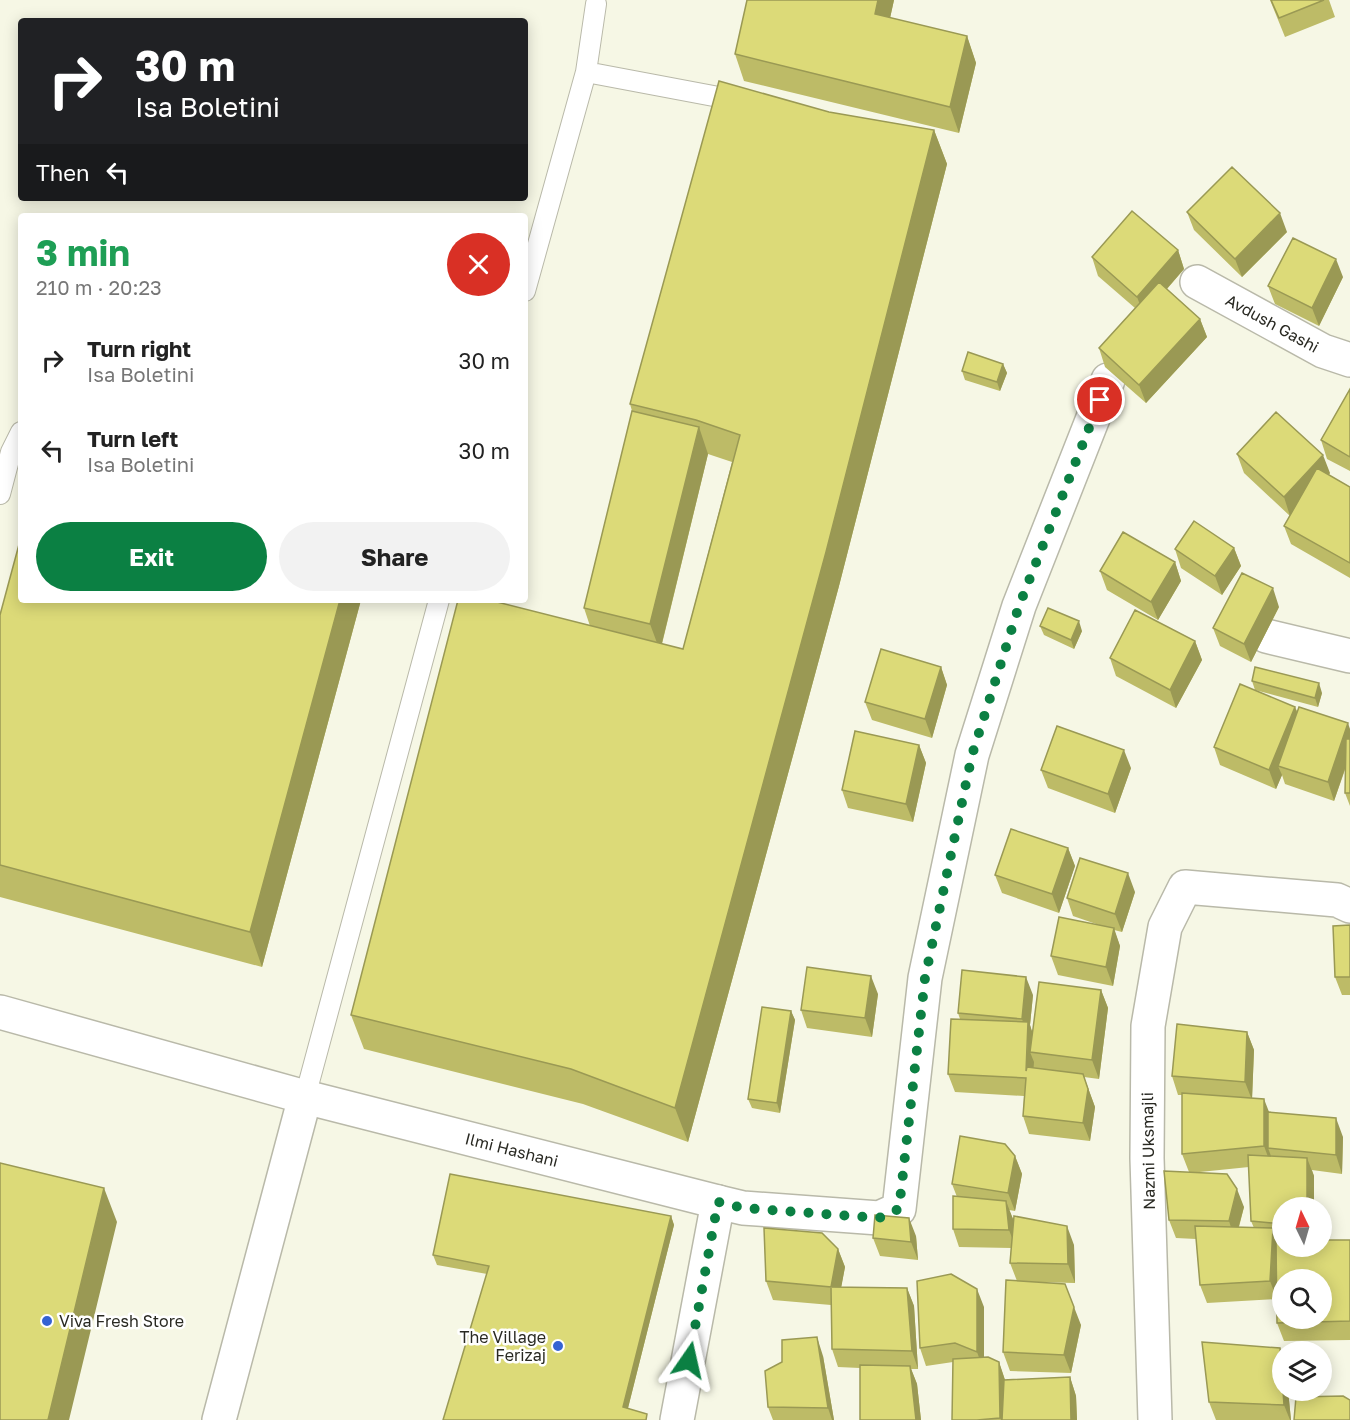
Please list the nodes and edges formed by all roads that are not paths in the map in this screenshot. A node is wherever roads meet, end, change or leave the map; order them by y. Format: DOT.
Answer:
graph roads {
  1 [pos="596,4"];
  2 [pos="586,72"];
  3 [pos="762,105"];
  4 [pos="528,280"];
  5 [pos="1197,282"];
  6 [pos="1350,360"];
  7 [pos="1108,380"];
  8 [pos="18,438"];
  9 [pos="0,494"];
  10 [pos="439,603"];
  11 [pos="1266,636"];
  12 [pos="1350,656"];
  13 [pos="1350,906"];
  14 [pos="0,1012"];
  15 [pos="305,1097"];
  16 [pos="718,1202"];
  17 [pos="219,1420"];
  18 [pos="677,1420"];
  19 [pos="1155,1420"];
  1 -- 2 [label="lane"];
  2 -- 3 [label="lane"];
  2 -- 4 [label="lane"];
  5 -- 6 [label="street, Avdush Gashi"];
  7 -- 16 [label="street, Ilmi Hashani"];
  8 -- 9 [label="lane"];
  10 -- 15 [label="lane"];
  11 -- 12 [label="street"];
  13 -- 19 [label="street, Nazmi Uksmajli"];
  14 -- 15 [label="street, Ilmi Hashani"];
  15 -- 16 [label="street, Ilmi Hashani"];
  15 -- 17 [label="street"];
  16 -- 18 [label="street"];
}
